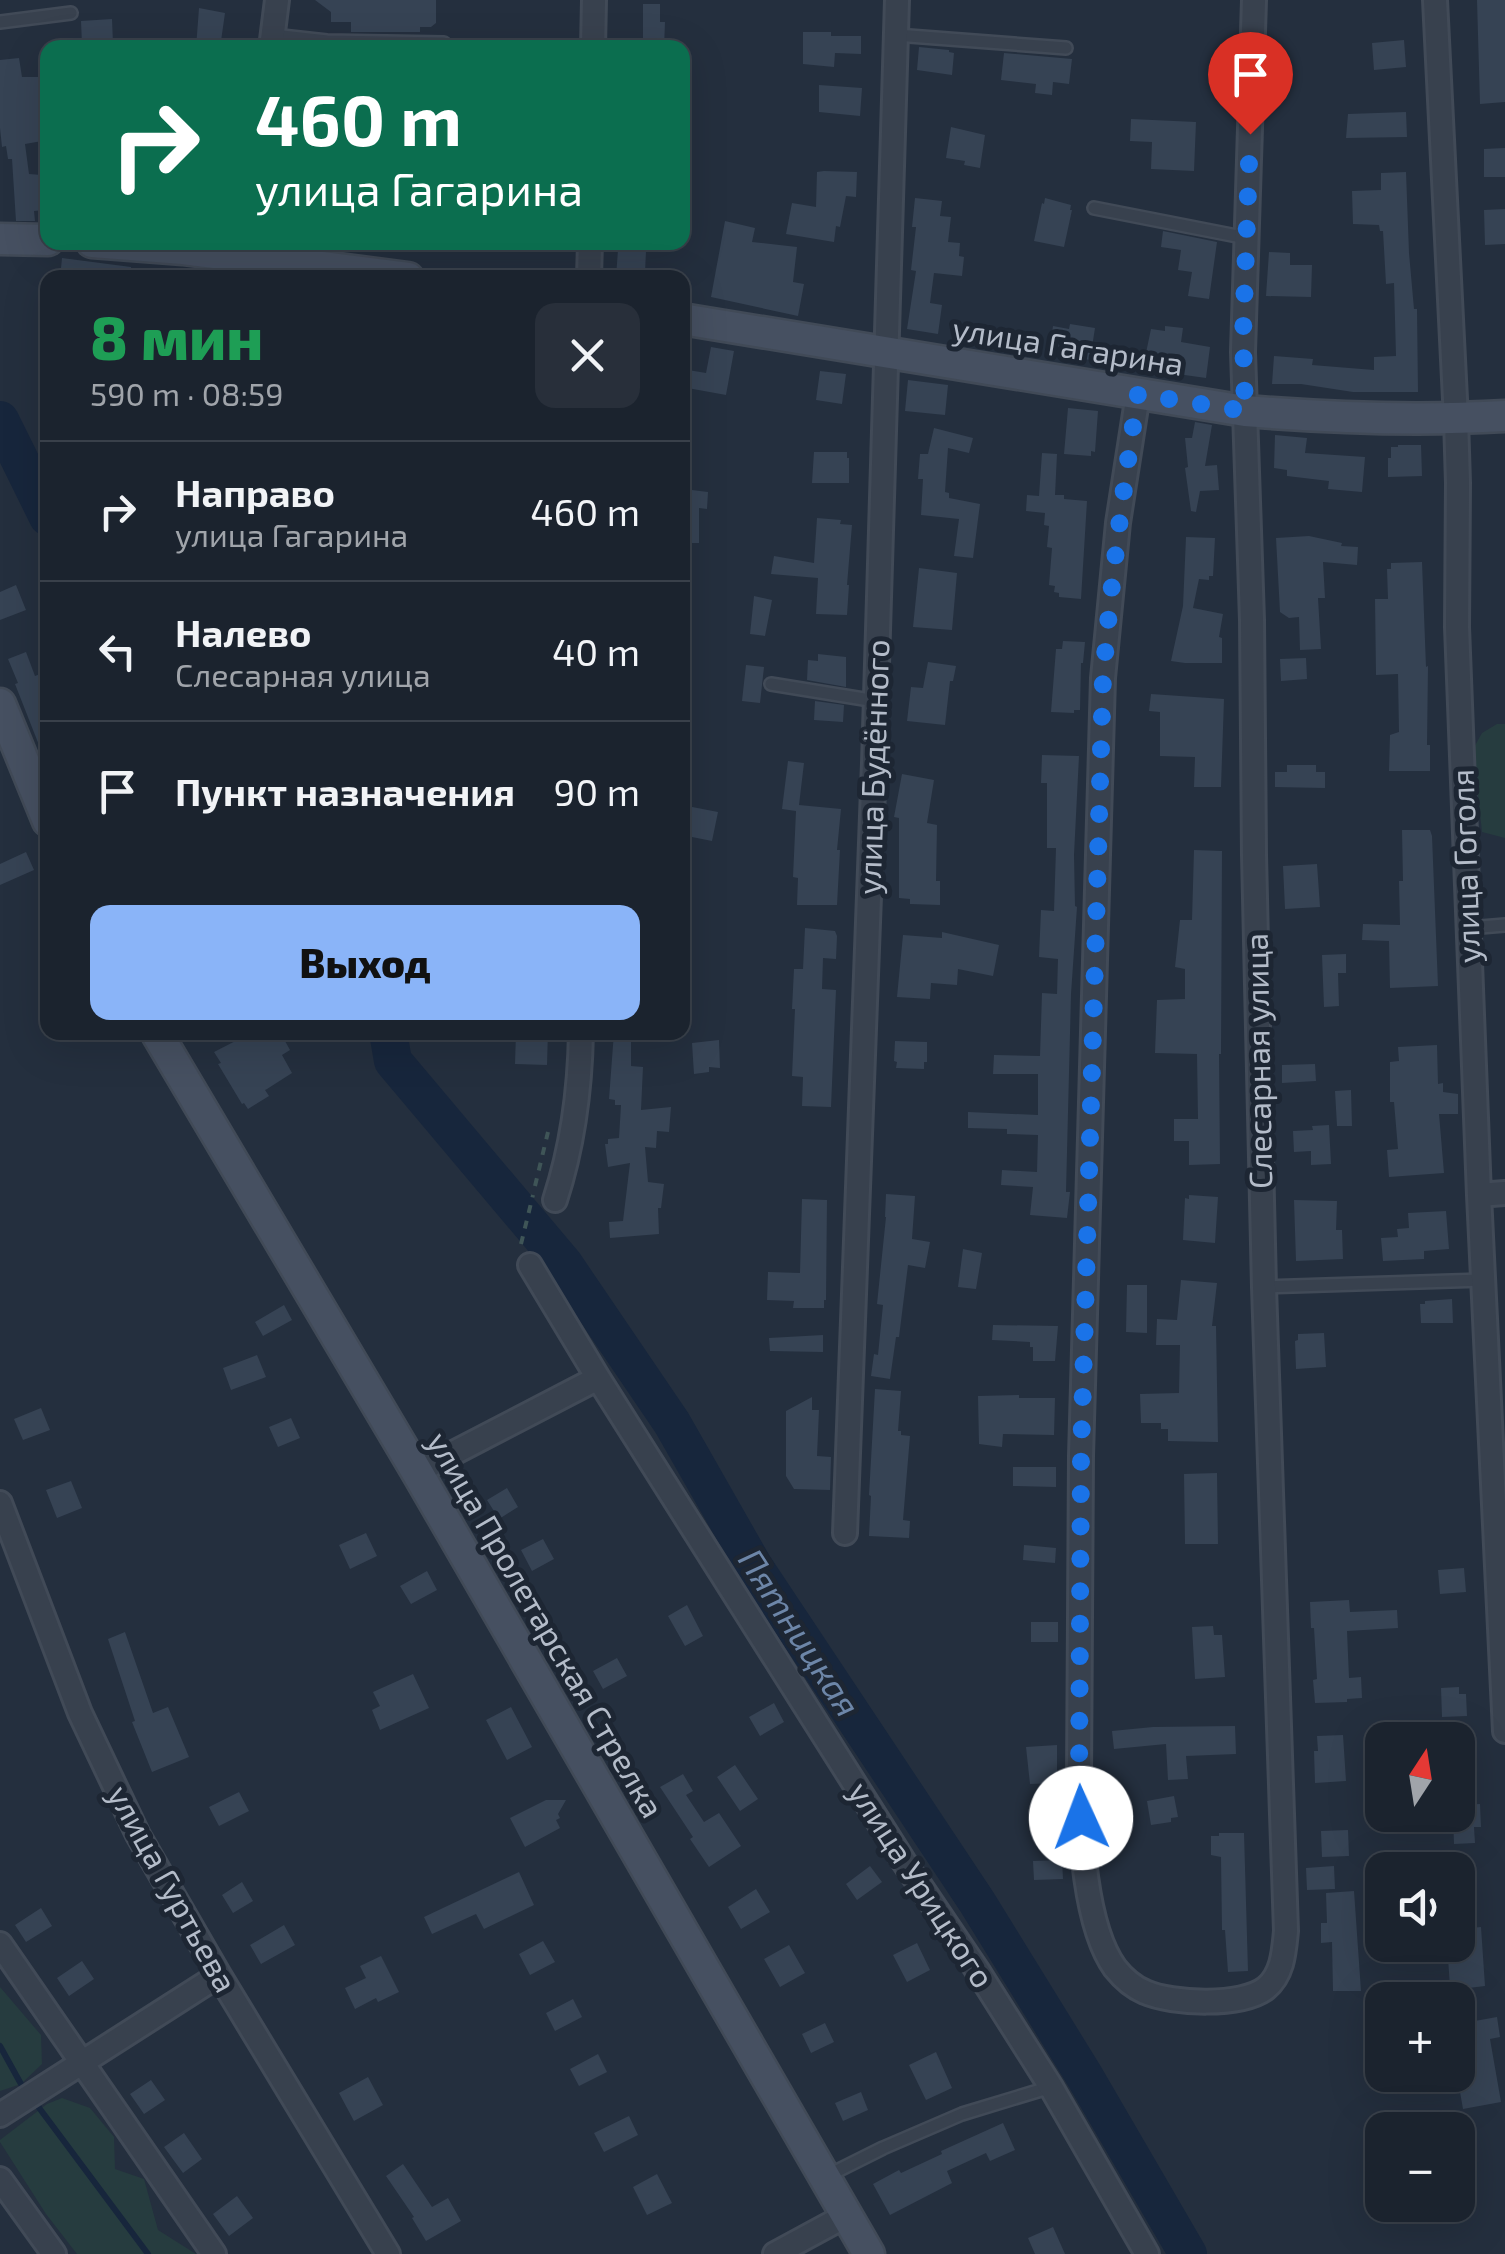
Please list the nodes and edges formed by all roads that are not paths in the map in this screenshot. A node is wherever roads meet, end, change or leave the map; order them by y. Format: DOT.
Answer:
graph roads {
  1 [pos="277,0"];
  2 [pos="594,0"];
  3 [pos="897,0"];
  4 [pos="1254,0"];
  5 [pos="1435,0"];
  6 [pos="70,13"];
  7 [pos="0,22"];
  8 [pos="896,35"];
  9 [pos="272,40"];
  10 [pos="593,40"];
  11 [pos="1066,48"];
  12 [pos="1094,208"];
  13 [pos="1247,238"];
  14 [pos="0,239"];
  15 [pos="40,240"];
  16 [pos="166,250"];
  17 [pos="250,259"];
  18 [pos="341,270"];
  19 [pos="690,320"];
  20 [pos="885,352"];
  21 [pos="1138,394"];
  22 [pos="1245,411"];
  23 [pos="1505,416"];
  24 [pos="1456,418"];
  25 [pos="771,684"];
  26 [pos="876,701"];
  27 [pos="0,704"];
  28 [pos="40,802"];
  29 [pos="1505,925"];
  30 [pos="1468,928"];
  31 [pos="161,1040"];
  32 [pos="581,1040"];
  33 [pos="1505,1193"];
  34 [pos="1479,1195"];
  35 [pos="555,1200"];
  36 [pos="524,1259"];
  37 [pos="1483,1280"];
  38 [pos="1264,1287"];
  39 [pos="1495,1323"];
  40 [pos="598,1378"];
  41 [pos="417,1472"];
  42 [pos="0,1504"];
  43 [pos="846,1533"];
  44 [pos="1505,1732"];
  45 [pos="0,1944"];
  46 [pos="219,1975"];
  47 [pos="83,2062"];
  48 [pos="1051,2087"];
  49 [pos="0,2115"];
  50 [pos="825,2177"];
  51 [pos="0,2178"];
  52 [pos="847,2215"];
  53 [pos="54,2254"];
  54 [pos="214,2254"];
  55 [pos="388,2254"];
  56 [pos="774,2254"];
  57 [pos="869,2254"];
  58 [pos="1147,2254"];
  1 -- 9 [label="street"];
  2 -- 10 [label="street"];
  3 -- 8 [label="street, улица Будённого"];
  4 -- 13 [label="street, Слесарная улица"];
  5 -- 24 [label="street, улица Гоголя"];
  6 -- 7 [label="lane"];
  8 -- 11 [label="lane"];
  8 -- 20 [label="street, улица Будённого"];
  12 -- 13 [label="lane"];
  13 -- 22 [label="street, Слесарная улица"];
  14 -- 15 [label="street"];
  16 -- 17 [label="street"];
  17 -- 18 [label="street"];
  19 -- 20 [label="street, улица Гагарина"];
  20 -- 21 [label="street, улица Гагарина"];
  20 -- 26 [label="street, улица Будённого"];
  21 -- 22 [label="street, улица Гагарина"];
  21 -- 38 [label="street, Слесарная улица"];
  22 -- 24 [label="street, улица Гагарина"];
  22 -- 38 [label="street, Слесарная улица"];
  23 -- 24 [label="street, улица Гагарина"];
  24 -- 30 [label="street, улица Гоголя"];
  25 -- 26 [label="lane"];
  26 -- 43 [label="street, улица Будённого"];
  27 -- 28 [label="street"];
  29 -- 30 [label="lane"];
  30 -- 34 [label="street, улица Гоголя"];
  31 -- 41 [label="street, улица Пролетарская Стрелка"];
  32 -- 35 [label="street"];
  33 -- 34 [label="street"];
  34 -- 37 [label="street, улица Гоголя"];
  36 -- 40 [label="street, улица Урицкого"];
  37 -- 38 [label="lane"];
  37 -- 39 [label="street, улица Гоголя"];
  39 -- 44 [label="street, улица Гоголя"];
  40 -- 41 [label="street"];
  40 -- 48 [label="street, улица Урицкого"];
  41 -- 50 [label="street, улица Пролетарская Стрелка"];
  42 -- 46 [label="street, улица Гуртьева"];
  45 -- 47 [label="street"];
  46 -- 47 [label="street"];
  46 -- 55 [label="street, улица Гуртьева"];
  47 -- 49 [label="street"];
  47 -- 54 [label="street"];
  48 -- 50 [label="lane"];
  48 -- 58 [label="street, улица Урицкого"];
  50 -- 52 [label="street, улица Пролетарская Стрелка"];
  51 -- 53 [label="street"];
  52 -- 56 [label="street"];
  52 -- 57 [label="street, улица Пролетарская Стрелка"];
}
